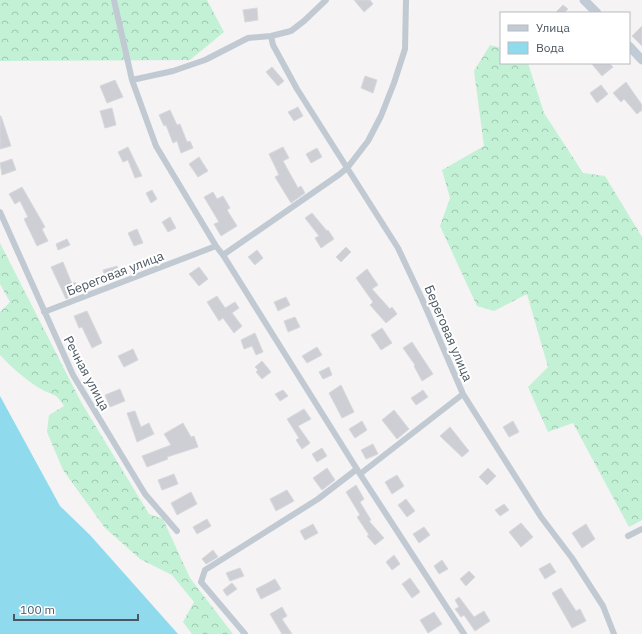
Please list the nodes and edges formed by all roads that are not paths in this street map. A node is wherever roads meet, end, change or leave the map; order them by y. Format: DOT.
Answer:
graph roads {
  1 [pos="114,0"];
  2 [pos="326,0"];
  3 [pos="406,0"];
  4 [pos="584,0"];
  5 [pos="596,12"];
  6 [pos="271,36"];
  7 [pos="630,47"];
  8 [pos="642,60"];
  9 [pos="132,80"];
  10 [pos="348,167"];
  11 [pos="0,212"];
  12 [pos="216,246"];
  13 [pos="223,255"];
  14 [pos="44,312"];
  15 [pos="463,394"];
  16 [pos="358,472"];
  17 [pos="642,529"];
  18 [pos="177,531"];
  19 [pos="628,536"];
  20 [pos="245,634"];
  21 [pos="464,634"];
  22 [pos="614,634"];
  1 -- 9 [label="street"];
  2 -- 6 [label="street"];
  3 -- 10 [label="street"];
  4 -- 5 [label="street"];
  6 -- 9 [label="street"];
  6 -- 10 [label="street, Береговая улица"];
  7 -- 8 [label="street"];
  9 -- 12 [label="street"];
  10 -- 13 [label="street"];
  10 -- 15 [label="street, Береговая улица"];
  11 -- 14 [label="street, Речная улица"];
  12 -- 13 [label="street"];
  12 -- 14 [label="street, Береговая улица"];
  13 -- 16 [label="street"];
  14 -- 18 [label="street, Речная улица"];
  15 -- 16 [label="street"];
  15 -- 22 [label="street, Береговая улица"];
  16 -- 20 [label="street"];
  16 -- 21 [label="street"];
  17 -- 19 [label="street"];
}
